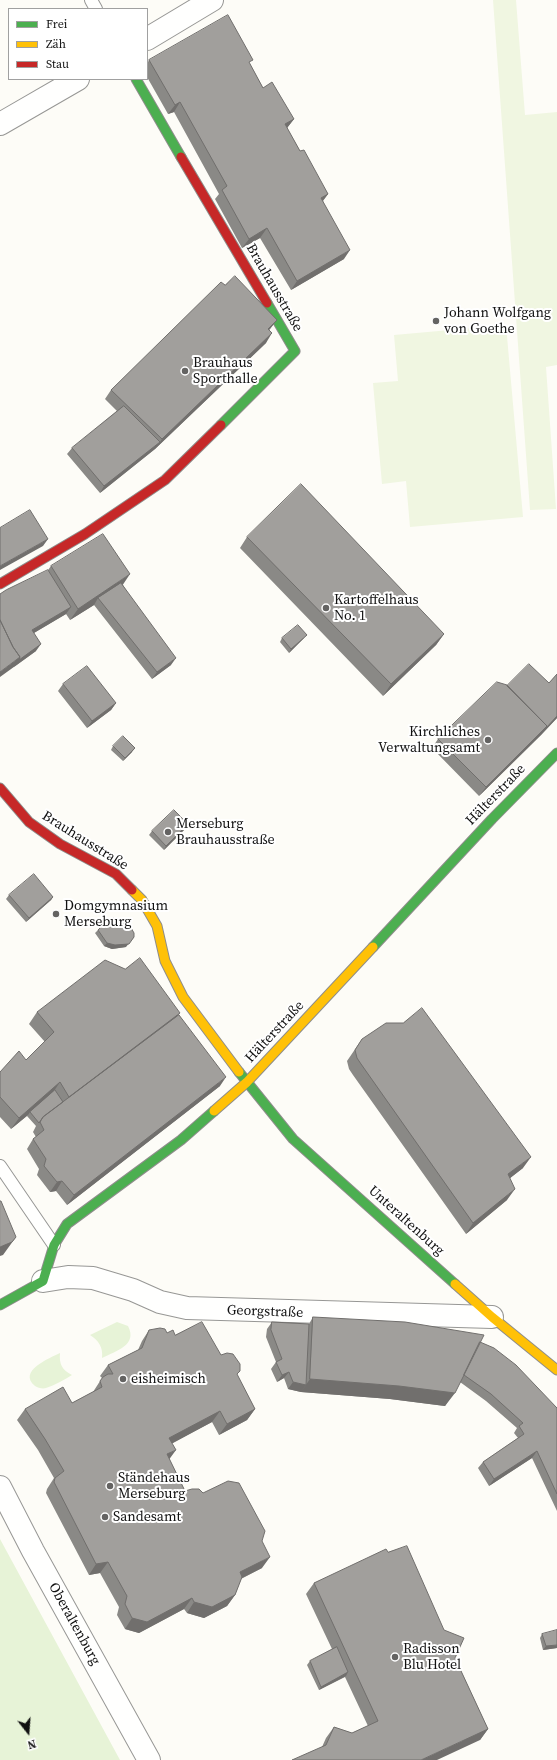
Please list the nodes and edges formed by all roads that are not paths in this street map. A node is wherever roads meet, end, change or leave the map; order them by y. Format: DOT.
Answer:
graph roads {
  1 [pos="212,0"];
  2 [pos="148,38"];
  3 [pos="76,80"];
  4 [pos="137,80"];
  5 [pos="0,124"];
  6 [pos="0,584"];
  7 [pos="557,753"];
  8 [pos="0,788"];
  9 [pos="247,1082"];
  10 [pos="0,1166"];
  11 [pos="54,1245"];
  12 [pos="43,1281"];
  13 [pos="0,1306"];
  14 [pos="492,1318"];
  15 [pos="557,1370"];
  16 [pos="0,1487"];
  17 [pos="149,1760"];
  1 -- 2 [label="street"];
  3 -- 5 [label="street"];
  4 -- 6 [label="street, Brauhausstraße"];
  7 -- 9 [label="street, Hälterstraße"];
  8 -- 9 [label="street, Brauhausstraße"];
  9 -- 11 [label="street, Hälterstraße"];
  9 -- 14 [label="street, Unteraltenburg"];
  10 -- 11 [label="lane"];
  11 -- 12 [label="street, Hälterstraße"];
  12 -- 13 [label="street"];
  12 -- 14 [label="street, Georgstraße"];
  14 -- 15 [label="street, Unteraltenburg"];
  16 -- 17 [label="street, Oberaltenburg"];
}
